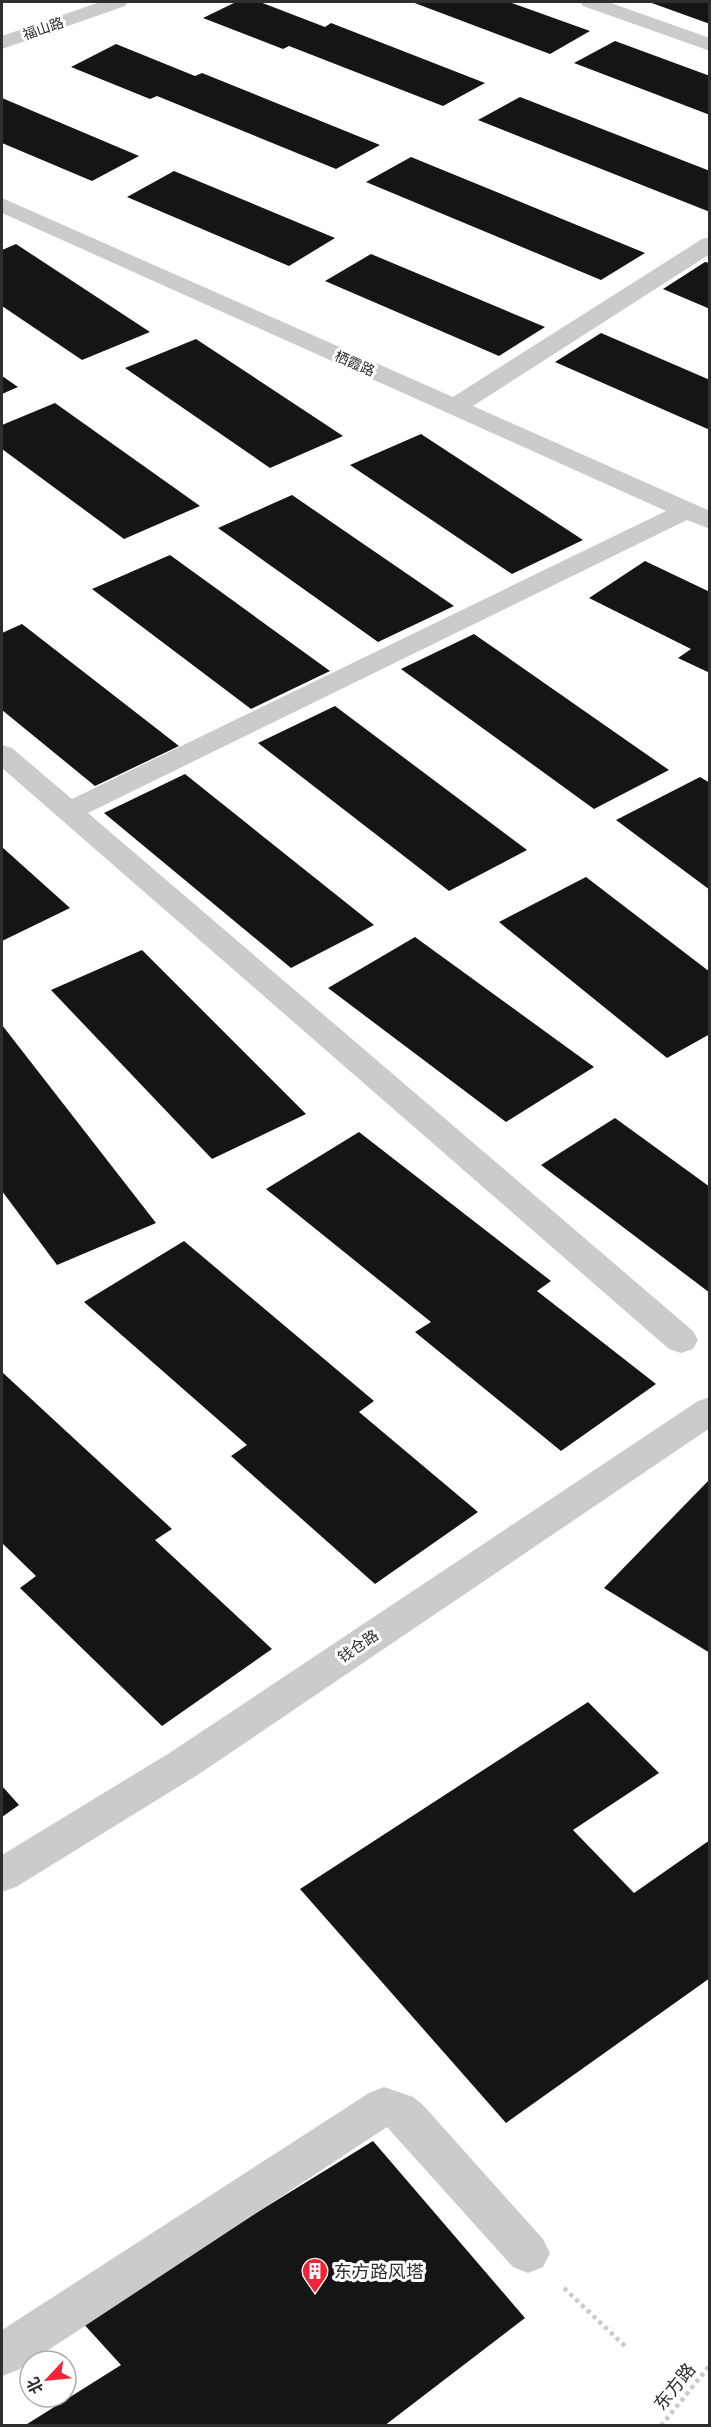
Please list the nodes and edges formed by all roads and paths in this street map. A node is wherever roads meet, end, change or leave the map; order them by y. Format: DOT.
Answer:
graph roads {
  1 [pos="118,2"];
  2 [pos="590,2"];
  3 [pos="2,43"];
  4 [pos="710,45"];
  5 [pos="2,205"];
  6 [pos="710,244"];
  7 [pos="454,407"];
  8 [pos="698,516"];
  9 [pos="2,754"];
  10 [pos="70,811"];
  11 [pos="681,1340"];
  12 [pos="710,1410"];
  13 [pos="2,1875"];
  14 [pos="528,2253"];
  15 [pos="2,2355"];
  16 [pos="710,2365"];
  17 [pos="661,2426"];
  1 -- 3 [label="street, 福山路"];
  2 -- 4 [label="street"];
  5 -- 7 [label="street, 栖霞路"];
  6 -- 7 [label="street"];
  7 -- 8 [label="street, 栖霞路"];
  8 -- 10 [label="street"];
  9 -- 10 [label="street"];
  10 -- 11 [label="street"];
  12 -- 13 [label="street, 钱仓路"];
  14 -- 15 [label="street"];
  16 -- 17 [label="path, 东方路"];
}
